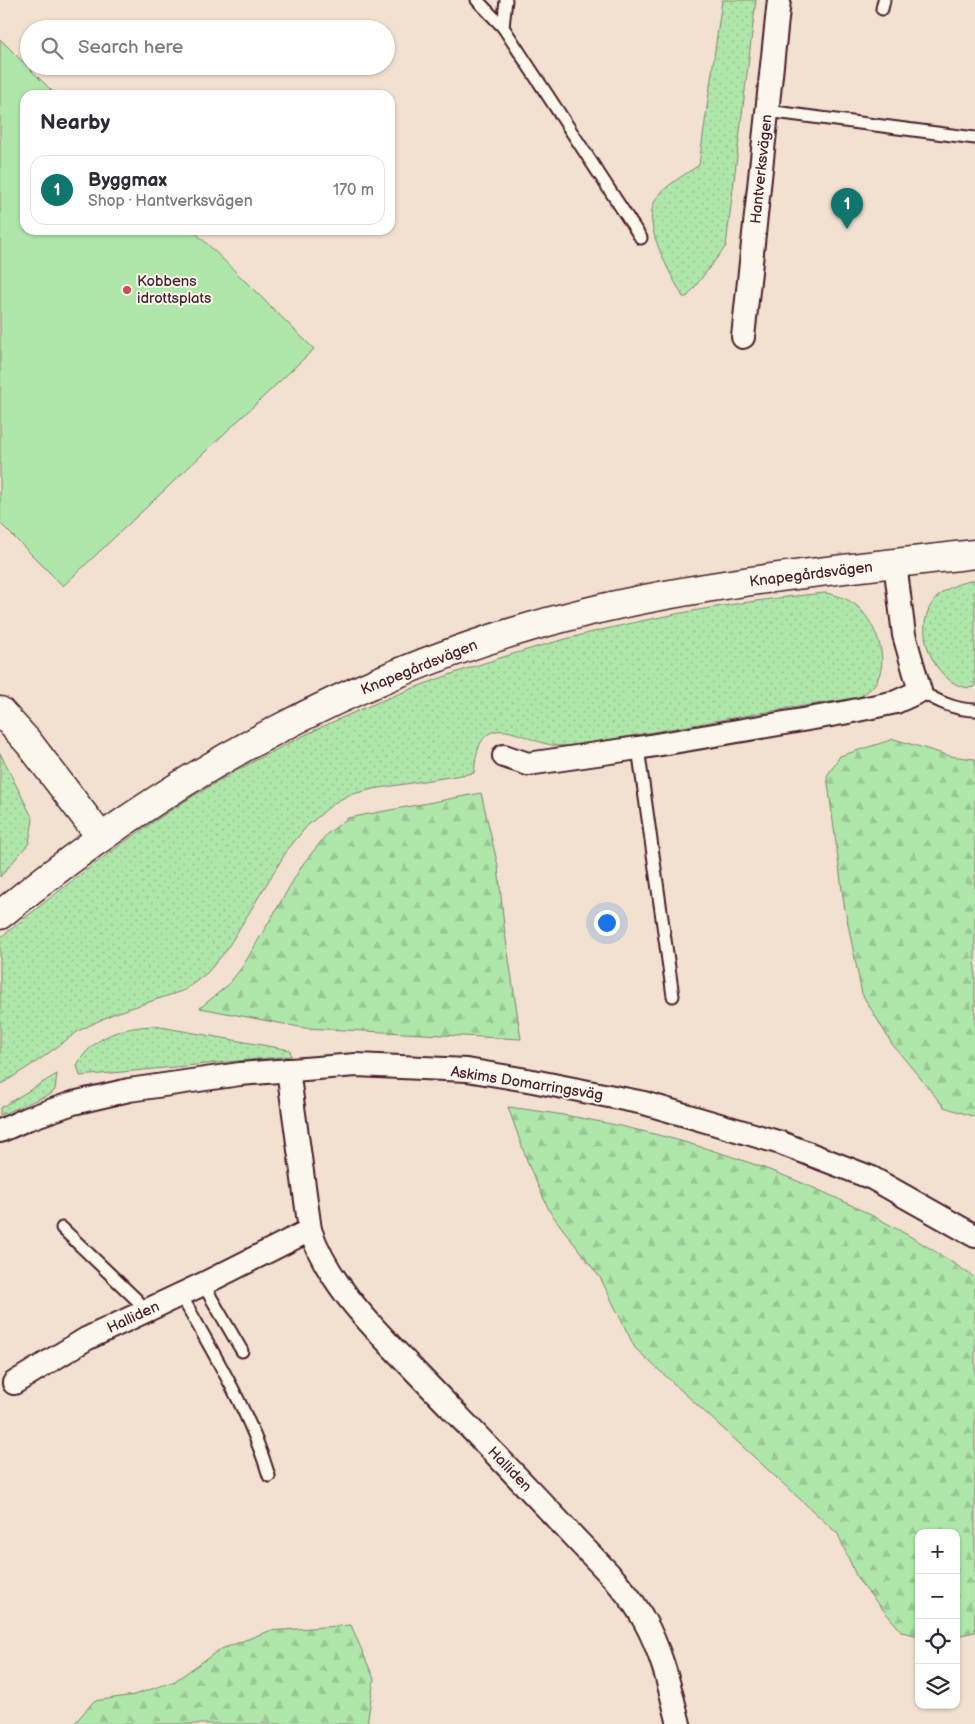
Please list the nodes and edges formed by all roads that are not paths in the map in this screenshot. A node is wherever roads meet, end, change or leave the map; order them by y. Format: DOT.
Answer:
graph roads {
  1 [pos="477,0"];
  2 [pos="506,0"];
  3 [pos="779,0"];
  4 [pos="503,27"];
  5 [pos="768,111"];
  6 [pos="975,138"];
  7 [pos="641,238"];
  8 [pos="743,337"];
  9 [pos="975,554"];
  10 [pos="895,563"];
  11 [pos="920,691"];
  12 [pos="975,710"];
  13 [pos="0,711"];
  14 [pos="638,748"];
  15 [pos="504,756"];
  16 [pos="100,836"];
  17 [pos="0,914"];
  18 [pos="673,996"];
  19 [pos="288,1070"];
  20 [pos="0,1131"];
  21 [pos="62,1228"];
  22 [pos="310,1230"];
  23 [pos="975,1236"];
  24 [pos="203,1284"];
  25 [pos="181,1295"];
  26 [pos="145,1310"];
  27 [pos="242,1351"];
  28 [pos="14,1383"];
  29 [pos="269,1476"];
  30 [pos="679,1724"];
  1 -- 4 [label="lane"];
  2 -- 4 [label="lane"];
  3 -- 5 [label="street, Hantverksvägen"];
  4 -- 7 [label="lane"];
  5 -- 6 [label="lane"];
  5 -- 8 [label="street, Hantverksvägen"];
  9 -- 10 [label="street, Knapegårdsvägen"];
  10 -- 11 [label="street, Knapegårdsvägen"];
  10 -- 16 [label="street, Knapegårdsvägen"];
  11 -- 12 [label="lane"];
  11 -- 14 [label="street"];
  13 -- 16 [label="street"];
  14 -- 15 [label="street"];
  14 -- 18 [label="lane"];
  16 -- 17 [label="street, Knapegårdsvägen"];
  19 -- 20 [label="street, Askims Domarringsväg"];
  19 -- 22 [label="street, Halliden"];
  19 -- 23 [label="street, Askims Domarringsväg"];
  21 -- 26 [label="lane"];
  22 -- 24 [label="street, Halliden"];
  22 -- 30 [label="street, Halliden"];
  24 -- 25 [label="street, Halliden"];
  24 -- 27 [label="lane"];
  25 -- 26 [label="street, Halliden"];
  25 -- 29 [label="lane"];
  26 -- 28 [label="street, Halliden"];
}
